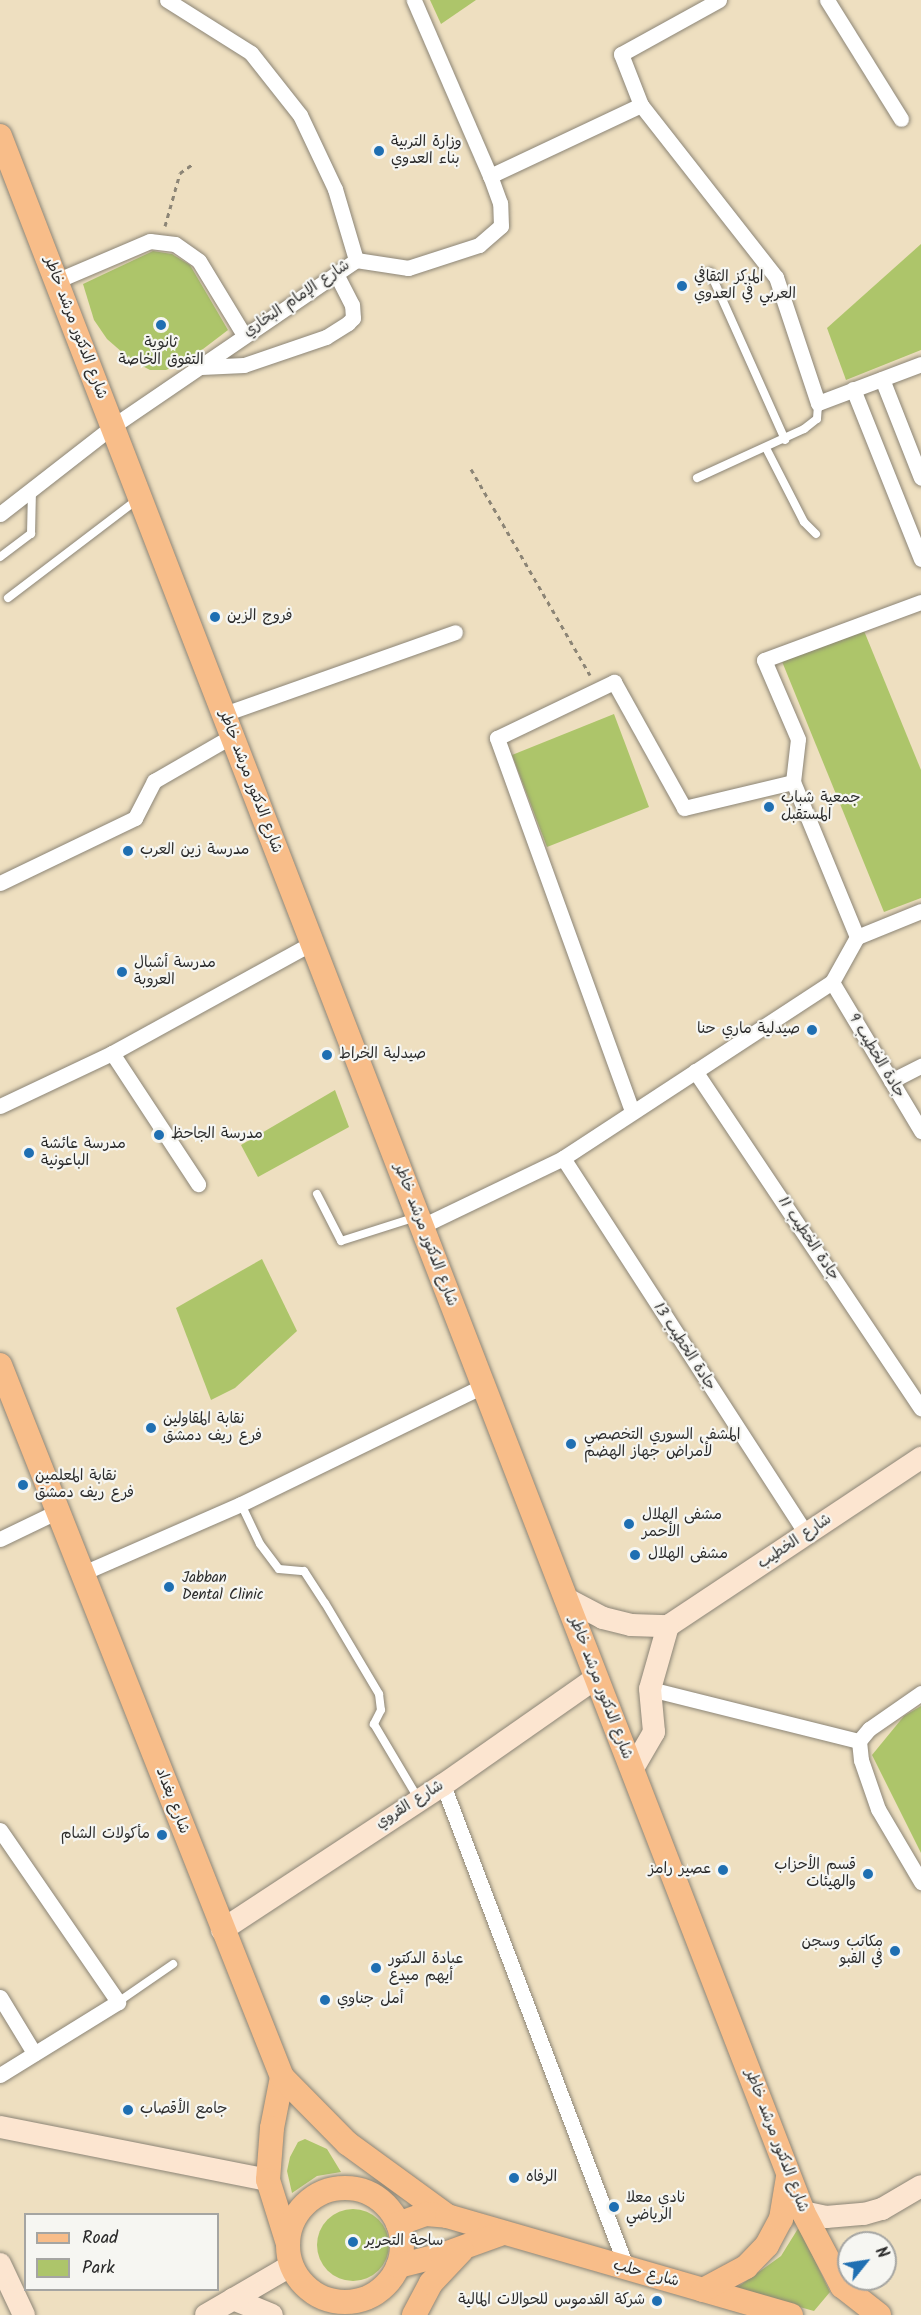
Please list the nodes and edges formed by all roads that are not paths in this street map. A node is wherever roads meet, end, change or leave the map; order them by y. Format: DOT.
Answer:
graph roads {
  1 [pos="167,0"];
  2 [pos="414,0"];
  3 [pos="719,0"];
  4 [pos="827,0"];
  5 [pos="641,105"];
  6 [pos="901,119"];
  7 [pos="0,136"];
  8 [pos="490,177"];
  9 [pos="356,260"];
  10 [pos="710,272"];
  11 [pos="336,274"];
  12 [pos="56,281"];
  13 [pos="244,335"];
  14 [pos="921,364"];
  15 [pos="201,367"];
  16 [pos="882,379"];
  17 [pos="853,390"];
  18 [pos="818,403"];
  19 [pos="113,426"];
  20 [pos="785,440"];
  21 [pos="766,448"];
  22 [pos="697,478"];
  23 [pos="921,478"];
  24 [pos="32,490"];
  25 [pos="140,498"];
  26 [pos="0,514"];
  27 [pos="816,534"];
  28 [pos="0,557"];
  29 [pos="921,559"];
  30 [pos="8,598"];
  31 [pos="921,602"];
  32 [pos="455,632"];
  33 [pos="224,714"];
  34 [pos="232,736"];
  35 [pos="793,782"];
  36 [pos="0,883"];
  37 [pos="921,911"];
  38 [pos="857,937"];
  39 [pos="312,943"];
  40 [pos="832,981"];
  41 [pos="112,1053"];
  42 [pos="921,1066"];
  43 [pos="695,1071"];
  44 [pos="891,1081"];
  45 [pos="0,1106"];
  46 [pos="632,1111"];
  47 [pos="921,1131"];
  48 [pos="563,1158"];
  49 [pos="198,1184"];
  50 [pos="317,1194"];
  51 [pos="420,1221"];
  52 [pos="0,1365"];
  53 [pos="483,1386"];
  54 [pos="921,1408"];
  55 [pos="921,1458"];
  56 [pos="241,1504"];
  57 [pos="58,1511"];
  58 [pos="806,1534"];
  59 [pos="0,1539"];
  60 [pos="83,1573"];
  61 [pos="565,1598"];
  62 [pos="668,1626"];
  63 [pos="596,1678"];
  64 [pos="650,1689"];
  65 [pos="921,1694"];
  66 [pos="859,1741"];
  67 [pos="632,1770"];
  68 [pos="443,1785"];
  69 [pos="418,1798"];
  70 [pos="0,1830"];
  71 [pos="921,1882"];
  72 [pos="222,1930"];
  73 [pos="173,1964"];
  74 [pos="0,1997"];
  75 [pos="118,2002"];
  76 [pos="34,2053"];
  77 [pos="0,2074"];
  78 [pos="282,2077"];
  79 [pos="0,2127"];
  80 [pos="788,2174"];
  81 [pos="268,2180"];
  82 [pos="921,2186"];
  83 [pos="803,2212"];
  84 [pos="447,2216"];
  85 [pos="398,2224"];
  86 [pos="500,2234"];
  87 [pos="464,2247"];
  88 [pos="290,2255"];
  89 [pos="0,2264"];
  90 [pos="396,2269"];
  91 [pos="627,2269"];
  92 [pos="305,2285"];
  93 [pos="703,2290"];
  94 [pos="231,2305"];
  95 [pos="26,2311"];
  96 [pos="206,2315"];
  97 [pos="272,2315"];
  98 [pos="324,2315"];
  99 [pos="405,2315"];
  100 [pos="414,2315"];
  101 [pos="791,2315"];
  102 [pos="879,2315"];
  1 -- 9 [label="street, شارع الإمام البخاري"];
  2 -- 8 [label="street"];
  3 -- 5 [label="street"];
  4 -- 6 [label="street"];
  5 -- 8 [label="street"];
  5 -- 18 [label="street"];
  7 -- 12 [label="main road, شارع الدكتور مرشد خاطر"];
  8 -- 9 [label="street"];
  9 -- 11 [label="street, شارع الإمام البخاري"];
  10 -- 20 [label="lane"];
  11 -- 13 [label="street, شارع الإمام البخاري"];
  11 -- 15 [label="street"];
  12 -- 13 [label="street"];
  12 -- 19 [label="main road, شارع الدكتور مرشد خاطر"];
  13 -- 15 [label="street, شارع الإمام البخاري"];
  14 -- 16 [label="street"];
  15 -- 19 [label="street, شارع الإمام البخاري"];
  16 -- 17 [label="street"];
  16 -- 23 [label="street"];
  17 -- 18 [label="street"];
  17 -- 29 [label="street"];
  18 -- 20 [label="lane"];
  19 -- 24 [label="street, شارع الإمام البخاري"];
  19 -- 25 [label="main road, شارع الدكتور مرشد خاطر"];
  20 -- 21 [label="lane"];
  21 -- 22 [label="lane"];
  21 -- 27 [label="lane"];
  24 -- 26 [label="street, شارع الإمام البخاري"];
  24 -- 28 [label="lane"];
  25 -- 30 [label="lane"];
  25 -- 33 [label="main road, شارع الدكتور مرشد خاطر"];
  31 -- 35 [label="street"];
  32 -- 33 [label="street"];
  33 -- 34 [label="main road, شارع الدكتور مرشد خاطر"];
  34 -- 36 [label="street"];
  34 -- 39 [label="main road, شارع الدكتور مرشد خاطر"];
  35 -- 38 [label="street"];
  35 -- 46 [label="street"];
  37 -- 38 [label="street"];
  38 -- 40 [label="street"];
  39 -- 41 [label="street"];
  39 -- 51 [label="main road, شارع الدكتور مرشد خاطر"];
  40 -- 43 [label="street"];
  40 -- 44 [label="street, جادة الخطيب 9"];
  41 -- 45 [label="street"];
  41 -- 49 [label="street"];
  42 -- 44 [label="street"];
  43 -- 46 [label="street"];
  43 -- 54 [label="street, جادة الخطيب 11"];
  44 -- 47 [label="street, جادة الخطيب 9"];
  46 -- 48 [label="street"];
  48 -- 51 [label="street"];
  48 -- 58 [label="street, جادة الخطيب 13"];
  50 -- 51 [label="lane"];
  51 -- 53 [label="main road, شارع الدكتور مرشد خاطر"];
  52 -- 57 [label="main road, شارع بغداد"];
  53 -- 56 [label="street"];
  53 -- 61 [label="main road, شارع الدكتور مرشد خاطر"];
  55 -- 58 [label="main road, شارع الخطيب"];
  56 -- 60 [label="street"];
  56 -- 69 [label="lane"];
  57 -- 59 [label="street"];
  57 -- 60 [label="main road, شارع بغداد"];
  58 -- 62 [label="main road, شارع الخطيب"];
  60 -- 72 [label="main road, شارع بغداد"];
  61 -- 62 [label="main road"];
  61 -- 63 [label="main road, شارع الدكتور مرشد خاطر"];
  62 -- 64 [label="main road"];
  63 -- 67 [label="main road, شارع الدكتور مرشد خاطر"];
  63 -- 68 [label="main road, شارع القروي"];
  64 -- 66 [label="street"];
  64 -- 67 [label="main road"];
  65 -- 66 [label="street"];
  66 -- 71 [label="street"];
  67 -- 80 [label="main road, شارع الدكتور مرشد خاطر"];
  68 -- 69 [label="main road, شارع القروي"];
  68 -- 91 [label="street"];
  69 -- 72 [label="main road, شارع القروي"];
  70 -- 75 [label="street"];
  72 -- 78 [label="main road, شارع بغداد"];
  73 -- 75 [label="lane"];
  74 -- 76 [label="street"];
  75 -- 76 [label="street"];
  76 -- 77 [label="street"];
  78 -- 81 [label="main road"];
  78 -- 84 [label="main road"];
  79 -- 81 [label="main road"];
  80 -- 83 [label="main road, شارع الدكتور مرشد خاطر"];
  80 -- 93 [label="main road"];
  81 -- 88 [label="main road"];
  82 -- 83 [label="main road"];
  83 -- 102 [label="main road, شارع الدكتور مرشد خاطر"];
  84 -- 85 [label="main road, شارع حلب"];
  84 -- 86 [label="main road, شارع حلب"];
  85 -- 88 [label="main road"];
  85 -- 90 [label="main road"];
  86 -- 87 [label="main road"];
  86 -- 91 [label="main road, شارع حلب"];
  87 -- 90 [label="main road"];
  87 -- 100 [label="main road"];
  88 -- 92 [label="main road"];
  88 -- 94 [label="main road"];
  89 -- 95 [label="main road"];
  90 -- 92 [label="main road"];
  90 -- 99 [label="main road"];
  91 -- 93 [label="main road, شارع حلب"];
  92 -- 98 [label="main road"];
  93 -- 101 [label="main road, شارع حلب"];
  94 -- 96 [label="main road"];
  94 -- 97 [label="main road"];
}
